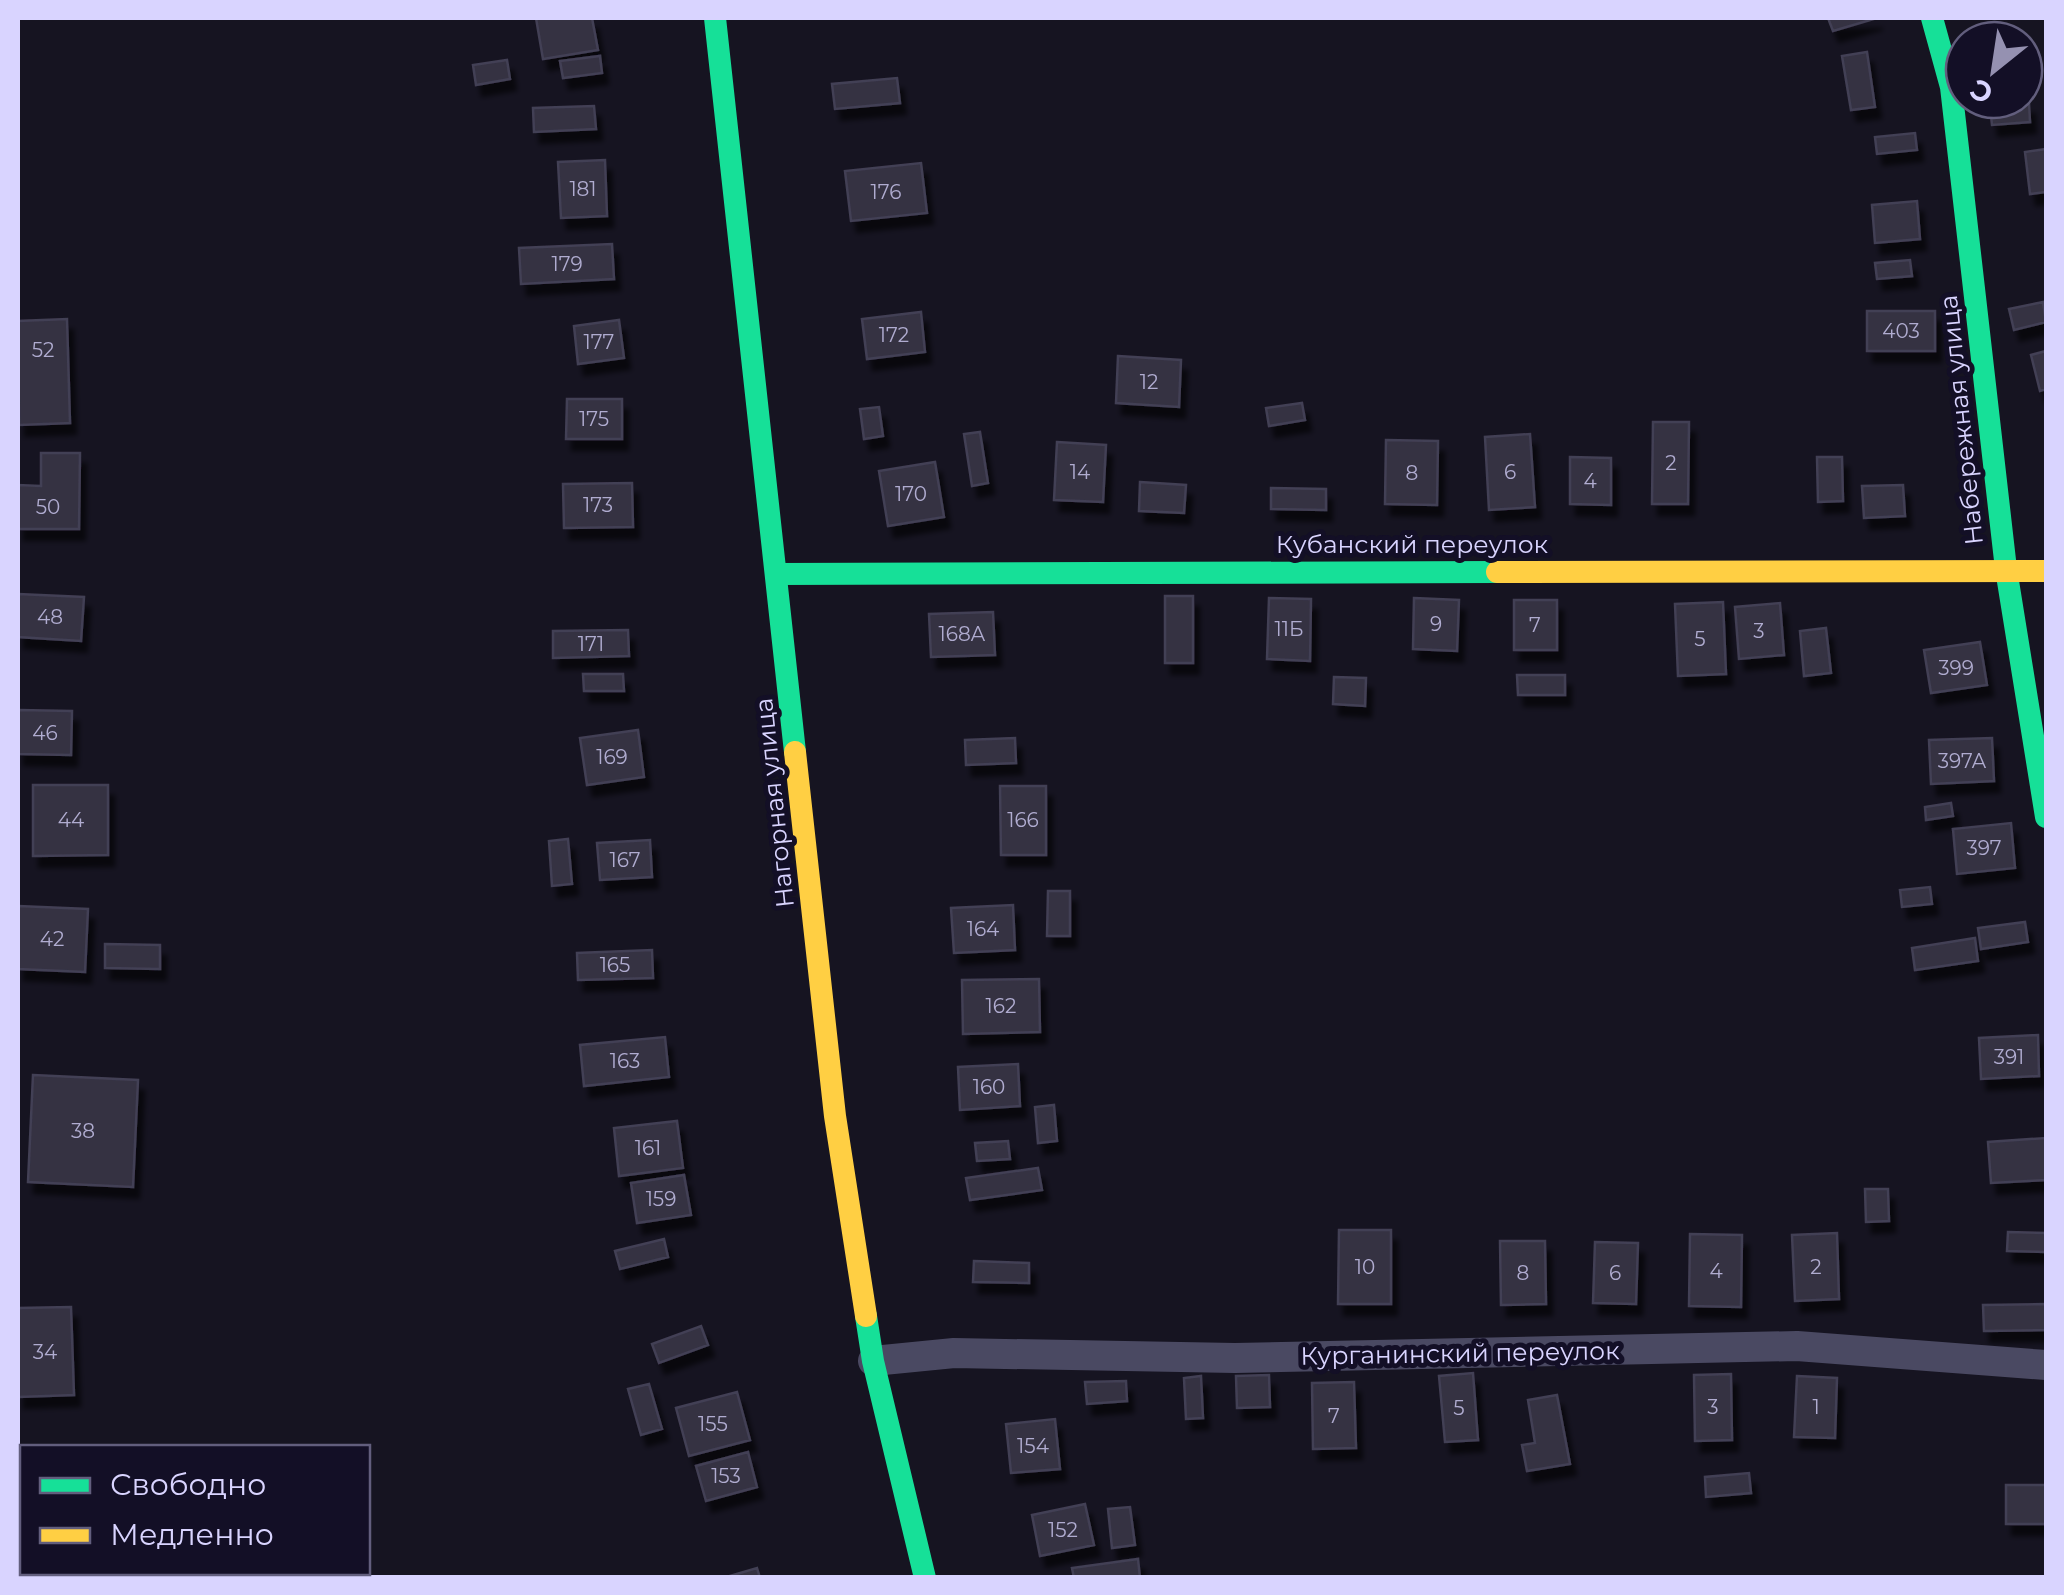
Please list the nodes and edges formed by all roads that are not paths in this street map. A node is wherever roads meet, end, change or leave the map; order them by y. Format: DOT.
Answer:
graph roads {
  1 [pos="715,18"];
  2 [pos="1932,18"];
  3 [pos="2006,569"];
  4 [pos="2046,571"];
  5 [pos="777,574"];
  6 [pos="2046,817"];
  7 [pos="873,1361"];
  8 [pos="2046,1365"];
  9 [pos="924,1578"];
  1 -- 5 [label="street, Нагорная улица"];
  2 -- 3 [label="street, Набережная улица"];
  3 -- 4 [label="street, Кубанский переулок"];
  3 -- 5 [label="street, Кубанский переулок"];
  3 -- 6 [label="street, Набережная улица"];
  5 -- 7 [label="street, Нагорная улица"];
  7 -- 8 [label="street, Курганинский переулок"];
  7 -- 9 [label="street, Нагорная улица"];
}
